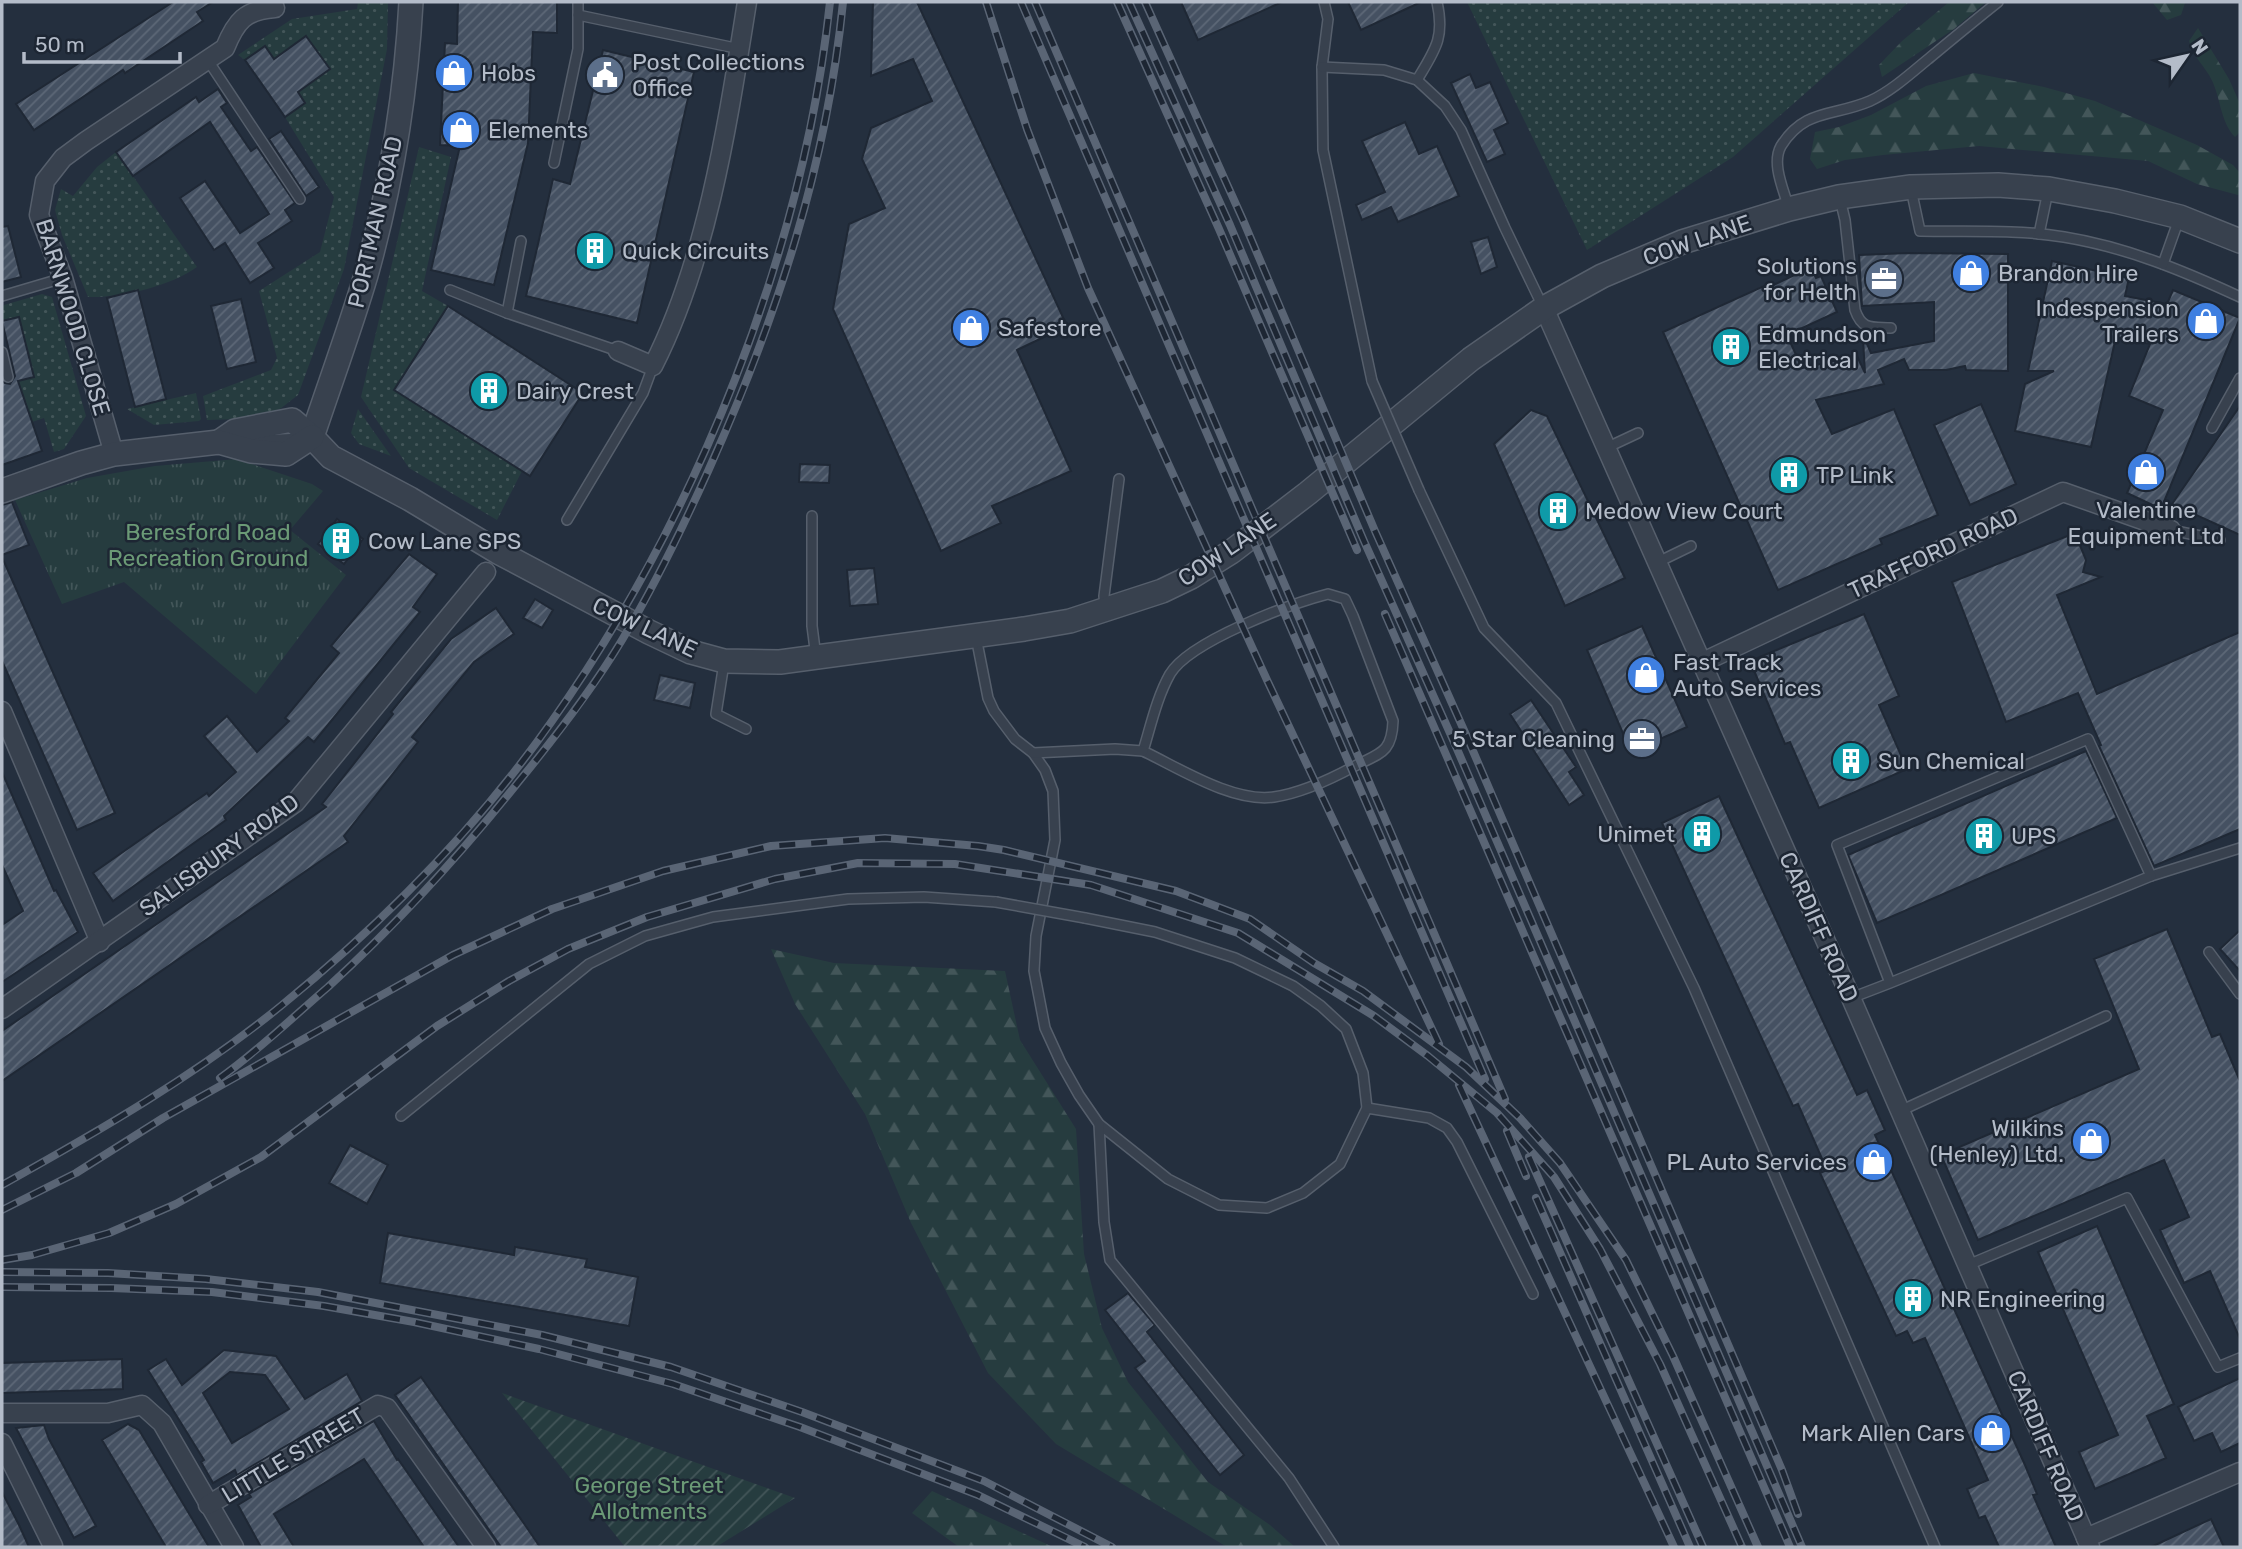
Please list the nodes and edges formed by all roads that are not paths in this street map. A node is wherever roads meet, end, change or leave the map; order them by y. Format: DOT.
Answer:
graph roads {
  1 [pos="411,2"];
  2 [pos="578,2"];
  3 [pos="747,2"];
  4 [pos="1324,2"];
  5 [pos="1437,2"];
  6 [pos="1998,2"];
  7 [pos="275,8"];
  8 [pos="578,15"];
  9 [pos="740,49"];
  10 [pos="207,59"];
  11 [pos="1322,67"];
  12 [pos="1417,80"];
  13 [pos="554,163"];
  14 [pos="1911,187"];
  15 [pos="2049,189"];
  16 [pos="1839,197"];
  17 [pos="300,200"];
  18 [pos="1789,209"];
  19 [pos="2180,217"];
  20 [pos="2039,234"];
  21 [pos="521,241"];
  22 [pos="2240,241"];
  23 [pos="2163,264"];
  24 [pos="63,278"];
  25 [pos="450,290"];
  26 [pos="2,296"];
  27 [pos="2240,297"];
  28 [pos="1544,309"];
  29 [pos="507,313"];
  30 [pos="1891,328"];
  31 [pos="618,351"];
  32 [pos="2,352"];
  33 [pos="653,366"];
  34 [pos="8,377"];
  35 [pos="2240,378"];
  36 [pos="2212,428"];
  37 [pos="1638,433"];
  38 [pos="312,437"];
  39 [pos="219,442"];
  40 [pos="1606,448"];
  41 [pos="114,454"];
  42 [pos="1119,479"];
  43 [pos="2,491"];
  44 [pos="812,516"];
  45 [pos="567,520"];
  46 [pos="2171,530"];
  47 [pos="2220,540"];
  48 [pos="1691,546"];
  49 [pos="1656,563"];
  50 [pos="486,572"];
  51 [pos="1105,611"];
  52 [pos="976,637"];
  53 [pos="816,657"];
  54 [pos="724,661"];
  55 [pos="1700,663"];
  56 [pos="2,711"];
  57 [pos="746,729"];
  58 [pos="1143,751"];
  59 [pos="1033,753"];
  60 [pos="2240,848"];
  61 [pos="2151,876"];
  62 [pos="100,942"];
  63 [pos="2209,952"];
  64 [pos="1890,983"];
  65 [pos="2240,994"];
  66 [pos="1852,998"];
  67 [pos="2,1009"];
  68 [pos="2106,1016"];
  69 [pos="1367,1108"];
  70 [pos="1900,1111"];
  71 [pos="401,1116"];
  72 [pos="1100,1124"];
  73 [pos="1968,1265"];
  74 [pos="1533,1294"];
  75 [pos="2240,1357"];
  76 [pos="2,1413"];
  77 [pos="2,1443"];
  78 [pos="2240,1472"];
  79 [pos="208,1505"];
  80 [pos="2088,1543"];
  81 [pos="53,1546"];
  82 [pos="234,1547"];
  83 [pos="486,1547"];
  84 [pos="1334,1547"];
  85 [pos="1935,1547"];
  1 -- 38 [label="street, PORTMAN ROAD"];
  2 -- 8 [label="lane"];
  3 -- 9 [label="street"];
  4 -- 11 [label="lane"];
  5 -- 12 [label="lane"];
  6 -- 18 [label="lane"];
  7 -- 10 [label="street, BARNWOOD CLOSE"];
  8 -- 9 [label="lane"];
  8 -- 13 [label="lane"];
  9 -- 33 [label="street"];
  10 -- 17 [label="lane"];
  10 -- 24 [label="street, BARNWOOD CLOSE"];
  11 -- 12 [label="lane"];
  11 -- 85 [label="lane, bridge"];
  12 -- 28 [label="lane"];
  14 -- 15 [label="street, COW LANE"];
  14 -- 16 [label="street, COW LANE"];
  14 -- 20 [label="lane"];
  15 -- 19 [label="street, COW LANE"];
  15 -- 20 [label="lane"];
  16 -- 18 [label="street, COW LANE"];
  16 -- 30 [label="lane"];
  18 -- 28 [label="street, COW LANE"];
  19 -- 22 [label="street, COW LANE"];
  19 -- 23 [label="lane"];
  20 -- 23 [label="lane"];
  21 -- 29 [label="lane"];
  23 -- 27 [label="lane"];
  24 -- 26 [label="lane"];
  24 -- 41 [label="street, BARNWOOD CLOSE"];
  25 -- 29 [label="lane"];
  28 -- 40 [label="street, CARDIFF ROAD"];
  28 -- 51 [label="street, COW LANE"];
  29 -- 31 [label="lane"];
  31 -- 33 [label="street"];
  32 -- 34 [label="lane"];
  33 -- 45 [label="lane"];
  35 -- 36 [label="lane"];
  37 -- 40 [label="lane"];
  38 -- 39 [label="street"];
  38 -- 39 [label="street, COW LANE"];
  38 -- 54 [label="street, COW LANE"];
  39 -- 41 [label="street"];
  40 -- 49 [label="street, CARDIFF ROAD"];
  41 -- 43 [label="street"];
  42 -- 51 [label="lane"];
  44 -- 53 [label="lane"];
  46 -- 47 [label="lane"];
  46 -- 55 [label="street, TRAFFORD ROAD"];
  48 -- 49 [label="lane"];
  49 -- 55 [label="street, CARDIFF ROAD"];
  50 -- 62 [label="street, SALISBURY ROAD"];
  51 -- 52 [label="street, COW LANE"];
  52 -- 53 [label="street, COW LANE"];
  52 -- 59 [label="lane"];
  53 -- 54 [label="street, COW LANE"];
  54 -- 57 [label="lane"];
  55 -- 66 [label="street, CARDIFF ROAD"];
  56 -- 62 [label="street"];
  58 -- 58 [label="lane"];
  58 -- 59 [label="lane"];
  59 -- 72 [label="lane"];
  60 -- 61 [label="lane"];
  61 -- 64 [label="lane"];
  61 -- 64 [label="lane"];
  62 -- 67 [label="street, SALISBURY ROAD"];
  63 -- 65 [label="lane"];
  64 -- 66 [label="lane"];
  66 -- 70 [label="street, CARDIFF ROAD"];
  68 -- 70 [label="lane"];
  69 -- 71 [label="lane, bridge"];
  69 -- 72 [label="lane"];
  69 -- 74 [label="lane"];
  70 -- 73 [label="street, CARDIFF ROAD"];
  72 -- 84 [label="lane"];
  73 -- 75 [label="lane"];
  73 -- 80 [label="street, CARDIFF ROAD"];
  76 -- 79 [label="street"];
  77 -- 81 [label="street"];
  78 -- 80 [label="street"];
  79 -- 82 [label="street"];
  79 -- 83 [label="street, LITTLE STREET"];
}
